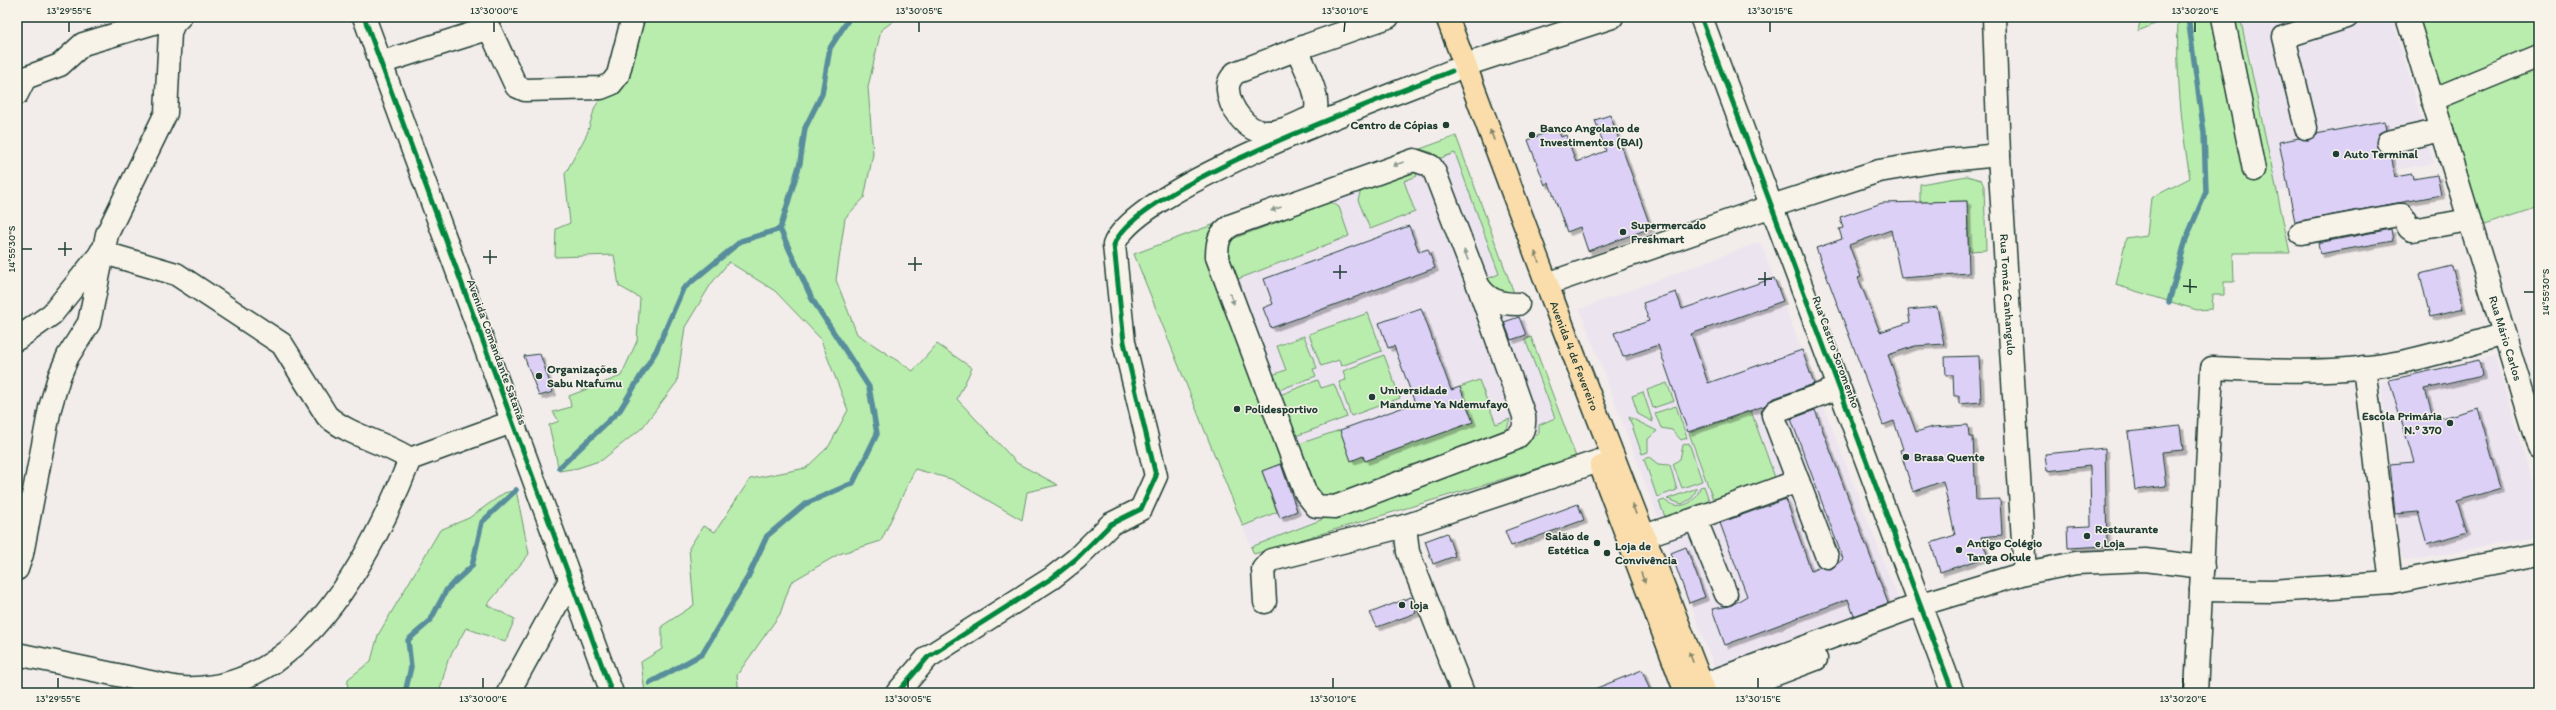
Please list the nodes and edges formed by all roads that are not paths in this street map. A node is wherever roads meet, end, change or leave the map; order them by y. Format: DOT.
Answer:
graph roads {
  1 [pos="174,17"];
  2 [pos="180,17"];
  3 [pos="364,17"];
  4 [pos="633,17"];
  5 [pos="1388,17"];
  6 [pos="1432,17"];
  7 [pos="1447,17"];
  8 [pos="1612,17"];
  9 [pos="1702,17"];
  10 [pos="1994,17"];
  11 [pos="2223,17"];
  12 [pos="2347,17"];
  13 [pos="2407,17"];
  14 [pos="1297,49"];
  15 [pos="2539,56"];
  16 [pos="380,63"];
  17 [pos="1459,68"];
  18 [pos="17,94"];
  19 [pos="2432,100"];
  20 [pos="2306,128"];
  21 [pos="2442,130"];
  22 [pos="2388,142"];
  23 [pos="1999,155"];
  24 [pos="2254,170"];
  25 [pos="1772,206"];
  26 [pos="2470,224"];
  27 [pos="2301,233"];
  28 [pos="101,252"];
  29 [pos="1478,285"];
  30 [pos="1534,295"];
  31 [pos="1494,331"];
  32 [pos="2504,334"];
  33 [pos="17,339"];
  34 [pos="2364,367"];
  35 [pos="1838,388"];
  36 [pos="512,422"];
  37 [pos="2538,444"];
  38 [pos="410,459"];
  39 [pos="1599,461"];
  40 [pos="1798,481"];
  41 [pos="1690,521"];
  42 [pos="1405,526"];
  43 [pos="1644,536"];
  44 [pos="2539,554"];
  45 [pos="1827,557"];
  46 [pos="2203,567"];
  47 [pos="17,569"];
  48 [pos="2025,573"];
  49 [pos="570,580"];
  50 [pos="2391,583"];
  51 [pos="2201,590"];
  52 [pos="1726,594"];
  53 [pos="1265,602"];
  54 [pos="1921,611"];
  55 [pos="17,654"];
  56 [pos="1698,690"];
  57 [pos="508,693"];
  58 [pos="612,693"];
  59 [pos="897,693"];
  60 [pos="1463,693"];
  61 [pos="1726,693"];
  62 [pos="1953,693"];
  63 [pos="2196,693"];
  1 -- 18 [label="street"];
  2 -- 28 [label="street"];
  3 -- 16 [label="street, Avenida Comandante Satanás"];
  4 -- 16 [label="street"];
  5 -- 14 [label="street"];
  6 -- 17 [label="main road, Avenida 4 de Fevereiro"];
  7 -- 17 [label="main road, Avenida 4 de Fevereiro"];
  8 -- 17 [label="street"];
  9 -- 25 [label="street, Rua Castro Soromenho"];
  10 -- 23 [label="street, Rua Tomáz Canhangulo"];
  11 -- 24 [label="street"];
  12 -- 20 [label="street"];
  13 -- 19 [label="street, Rua Mário Carlos"];
  15 -- 19 [label="street"];
  16 -- 36 [label="street, Avenida Comandante Satanás"];
  17 -- 30 [label="main road, Avenida 4 de Fevereiro"];
  17 -- 59 [label="street"];
  19 -- 21 [label="street, Rua Mário Carlos"];
  21 -- 22 [label="street"];
  21 -- 26 [label="street, Rua Mário Carlos"];
  23 -- 25 [label="street"];
  23 -- 48 [label="street, Rua Tomáz Canhangulo"];
  25 -- 30 [label="street"];
  25 -- 35 [label="street, Rua Castro Soromenho"];
  26 -- 27 [label="street"];
  26 -- 32 [label="street, Rua Mário Carlos"];
  28 -- 33 [label="street"];
  28 -- 38 [label="street"];
  28 -- 47 [label="street"];
  29 -- 30 [label="street"];
  29 -- 31 [label="street"];
  29 -- 31 [label="street, one-way"];
  30 -- 31 [label="street"];
  30 -- 39 [label="main road, Avenida 4 de Fevereiro"];
  43 -- 30 [label="main road, Avenida 4 de Fevereiro, one-way"];
  32 -- 34 [label="street"];
  32 -- 37 [label="street, Rua Mário Carlos"];
  34 -- 46 [label="street"];
  34 -- 50 [label="street"];
  35 -- 40 [label="street"];
  35 -- 54 [label="street, Rua Castro Soromenho"];
  36 -- 38 [label="street"];
  36 -- 49 [label="street, Avenida Comandante Satanás"];
  38 -- 55 [label="street"];
  39 -- 42 [label="street"];
  39 -- 56 [label="main road, Avenida 4 de Fevereiro, one-way"];
  40 -- 41 [label="street"];
  40 -- 45 [label="street"];
  41 -- 43 [label="street"];
  41 -- 52 [label="street"];
  42 -- 53 [label="street"];
  42 -- 60 [label="street"];
  56 -- 43 [label="main road, Avenida 4 de Fevereiro, one-way"];
  44 -- 50 [label="street"];
  46 -- 48 [label="street"];
  46 -- 51 [label="street"];
  48 -- 54 [label="street"];
  49 -- 57 [label="street"];
  49 -- 58 [label="street, Avenida Comandante Satanás"];
  50 -- 51 [label="street"];
  51 -- 63 [label="street"];
  54 -- 56 [label="street"];
  54 -- 61 [label="street"];
  54 -- 62 [label="street, Rua Castro Soromenho"];
}
